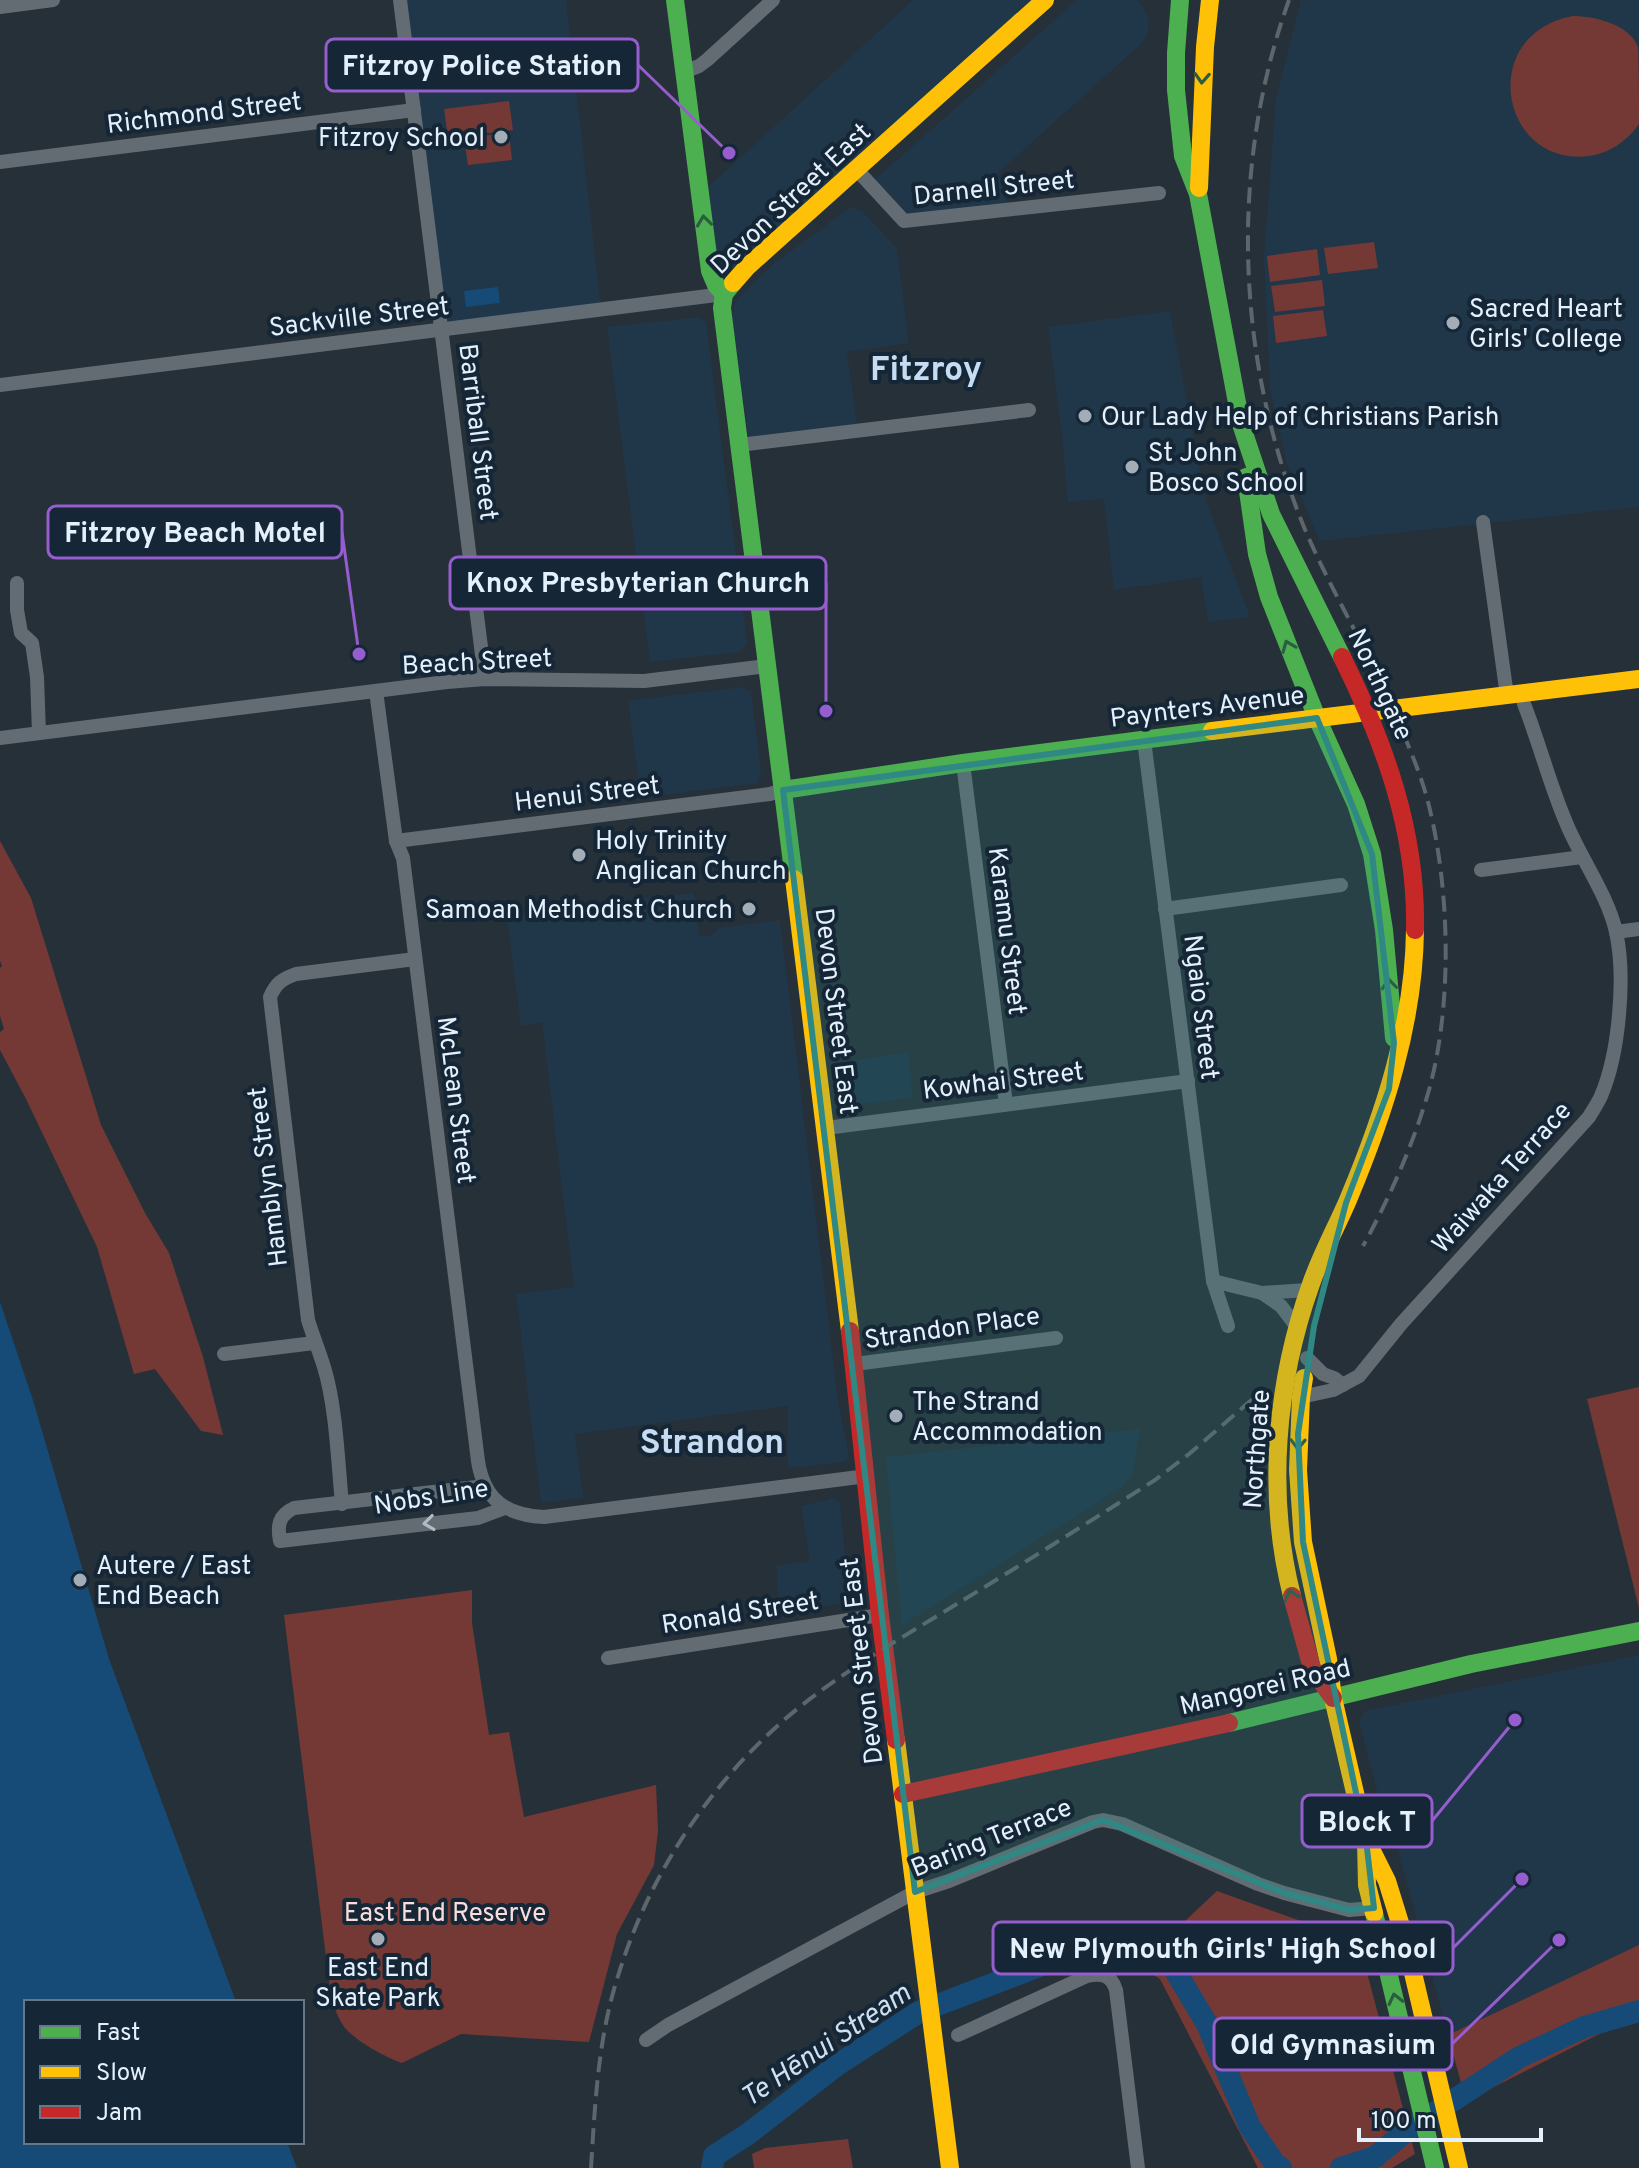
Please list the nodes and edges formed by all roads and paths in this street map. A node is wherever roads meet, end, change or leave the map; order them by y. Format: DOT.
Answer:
graph roads {
  1 [pos="53,0"];
  2 [pos="400,0"];
  3 [pos="675,0"];
  4 [pos="773,0"];
  5 [pos="1045,0"];
  6 [pos="1169,0"];
  7 [pos="1180,0"];
  8 [pos="1210,0"];
  9 [pos="0,7"];
  10 [pos="1178,22"];
  11 [pos="684,72"];
  12 [pos="414,110"];
  13 [pos="0,162"];
  14 [pos="857,170"];
  15 [pos="1159,193"];
  16 [pos="1198,194"];
  17 [pos="724,294"];
  18 [pos="442,330"];
  19 [pos="0,385"];
  20 [pos="1029,410"];
  21 [pos="1241,424"];
  22 [pos="739,445"];
  23 [pos="1483,522"];
  24 [pos="17,583"];
  25 [pos="767,666"];
  26 [pos="485,679"];
  27 [pos="1639,679"];
  28 [pos="376,691"];
  29 [pos="1514,695"];
  30 [pos="1317,718"];
  31 [pos="39,733"];
  32 [pos="0,738"];
  33 [pos="1144,740"];
  34 [pos="963,763"];
  35 [pos="783,790"];
  36 [pos="396,841"];
  37 [pos="1582,857"];
  38 [pos="1481,870"];
  39 [pos="1341,885"];
  40 [pos="1165,909"];
  41 [pos="1639,929"];
  42 [pos="1616,932"];
  43 [pos="415,959"];
  44 [pos="1188,1081"];
  45 [pos="1389,1089"];
  46 [pos="1006,1104"];
  47 [pos="826,1128"];
  48 [pos="1346,1203"];
  49 [pos="1213,1281"];
  50 [pos="1308,1290"];
  51 [pos="1262,1293"];
  52 [pos="1228,1326"];
  53 [pos="1297,1327"];
  54 [pos="1056,1338"];
  55 [pos="314,1343"];
  56 [pos="224,1354"];
  57 [pos="1307,1358"];
  58 [pos="855,1364"];
  59 [pos="1343,1385"];
  60 [pos="1301,1397"];
  61 [pos="867,1476"];
  62 [pos="485,1486"];
  63 [pos="342,1504"];
  64 [pos="505,1508"];
  65 [pos="880,1615"];
  66 [pos="1639,1631"];
  67 [pos="608,1658"];
  68 [pos="1333,1698"];
  69 [pos="903,1794"];
  70 [pos="1366,1840"];
  71 [pos="915,1892"];
  72 [pos="1374,1908"];
  73 [pos="958,2035"];
  74 [pos="646,2040"];
  75 [pos="1434,2164"];
  76 [pos="950,2168"];
  77 [pos="1138,2168"];
  78 [pos="1459,2168"];
  1 -- 9 [label="street"];
  2 -- 12 [label="street, Barriball Street"];
  3 -- 11 [label="main road"];
  4 -- 11 [label="street"];
  5 -- 14 [label="main road, Devon Street East"];
  6 -- 10 [label="main road"];
  7 -- 10 [label="main road, Northgate"];
  8 -- 16 [label="main road, Northgate, one-way"];
  10 -- 16 [label="main road, Northgate"];
  17 -- 11 [label="main road, one-way"];
  12 -- 13 [label="street, Richmond Street"];
  12 -- 18 [label="street, Barriball Street"];
  14 -- 15 [label="street, Darnell Street"];
  14 -- 17 [label="main road, Devon Street East"];
  16 -- 21 [label="main road, Northgate"];
  17 -- 18 [label="street, Sackville Street"];
  17 -- 22 [label="main road, Devon Street East"];
  18 -- 19 [label="street, Sackville Street"];
  18 -- 26 [label="street, Barriball Street"];
  20 -- 22 [label="street"];
  30 -- 21 [label="main road, one-way"];
  21 -- 45 [label="main road, Northgate"];
  22 -- 25 [label="main road, Devon Street East"];
  23 -- 29 [label="street, Waiwaka Terrace"];
  24 -- 31 [label="street"];
  25 -- 26 [label="street, Beach Street"];
  25 -- 35 [label="main road, Devon Street East"];
  26 -- 28 [label="street, Beach Street"];
  27 -- 29 [label="main road, Paynters Avenue"];
  28 -- 31 [label="street, Beach Street"];
  28 -- 36 [label="street, McLean Street"];
  29 -- 30 [label="main road, Paynters Avenue"];
  29 -- 37 [label="street, Waiwaka Terrace"];
  30 -- 33 [label="main road, Paynters Avenue"];
  45 -- 30 [label="main road, one-way"];
  31 -- 32 [label="street, Beach Street"];
  33 -- 34 [label="main road, Paynters Avenue"];
  33 -- 40 [label="street, Ngaio Street"];
  34 -- 35 [label="main road, Paynters Avenue"];
  34 -- 46 [label="street, Karamu Street"];
  35 -- 36 [label="street, Henui Street"];
  35 -- 47 [label="main road, Devon Street East"];
  36 -- 43 [label="street, McLean Street"];
  37 -- 38 [label="street"];
  37 -- 42 [label="street, Waiwaka Terrace"];
  39 -- 40 [label="street"];
  40 -- 44 [label="street, Ngaio Street"];
  41 -- 42 [label="street"];
  42 -- 59 [label="street, Waiwaka Terrace"];
  43 -- 55 [label="street, Hamblyn Street"];
  43 -- 62 [label="street, McLean Street"];
  44 -- 46 [label="street, Kowhai Street"];
  44 -- 49 [label="street, Ngaio Street"];
  45 -- 48 [label="main road, Northgate"];
  46 -- 47 [label="street, Kowhai Street"];
  47 -- 58 [label="main road, Devon Street East"];
  48 -- 50 [label="main road, Northgate"];
  48 -- 57 [label="main road, Northgate"];
  49 -- 51 [label="street"];
  49 -- 52 [label="street, Ngaio Street"];
  50 -- 51 [label="street"];
  50 -- 53 [label="main road, Northgate"];
  51 -- 53 [label="street"];
  68 -- 53 [label="main road, Northgate, one-way"];
  54 -- 58 [label="street, Strandon Place"];
  55 -- 56 [label="street"];
  55 -- 63 [label="street, Hamblyn Street"];
  57 -- 59 [label="street"];
  57 -- 60 [label="main road, Northgate"];
  58 -- 61 [label="main road, Devon Street East"];
  59 -- 60 [label="street, Waiwaka Terrace"];
  60 -- 68 [label="main road, Northgate, one-way"];
  61 -- 64 [label="street, Nobs Line"];
  61 -- 65 [label="main road, Devon Street East"];
  62 -- 63 [label="street, Nobs Line"];
  62 -- 64 [label="street, McLean Street"];
  64 -- 63 [label="street, Nobs Line, one-way"];
  65 -- 67 [label="street, Ronald Street"];
  65 -- 69 [label="main road, Devon Street East"];
  66 -- 68 [label="main road, Mangorei Road"];
  68 -- 69 [label="main road, Mangorei Road"];
  68 -- 70 [label="main road, Northgate"];
  69 -- 71 [label="main road, Devon Street East"];
  70 -- 72 [label="main road, Northgate"];
  70 -- 78 [label="main road, Northgate"];
  71 -- 72 [label="street, Baring Terrace"];
  71 -- 74 [label="street, Baring Terrace"];
  71 -- 76 [label="main road, Devon Street East"];
  75 -- 72 [label="main road, Northgate, one-way"];
  73 -- 77 [label="street"];
}
